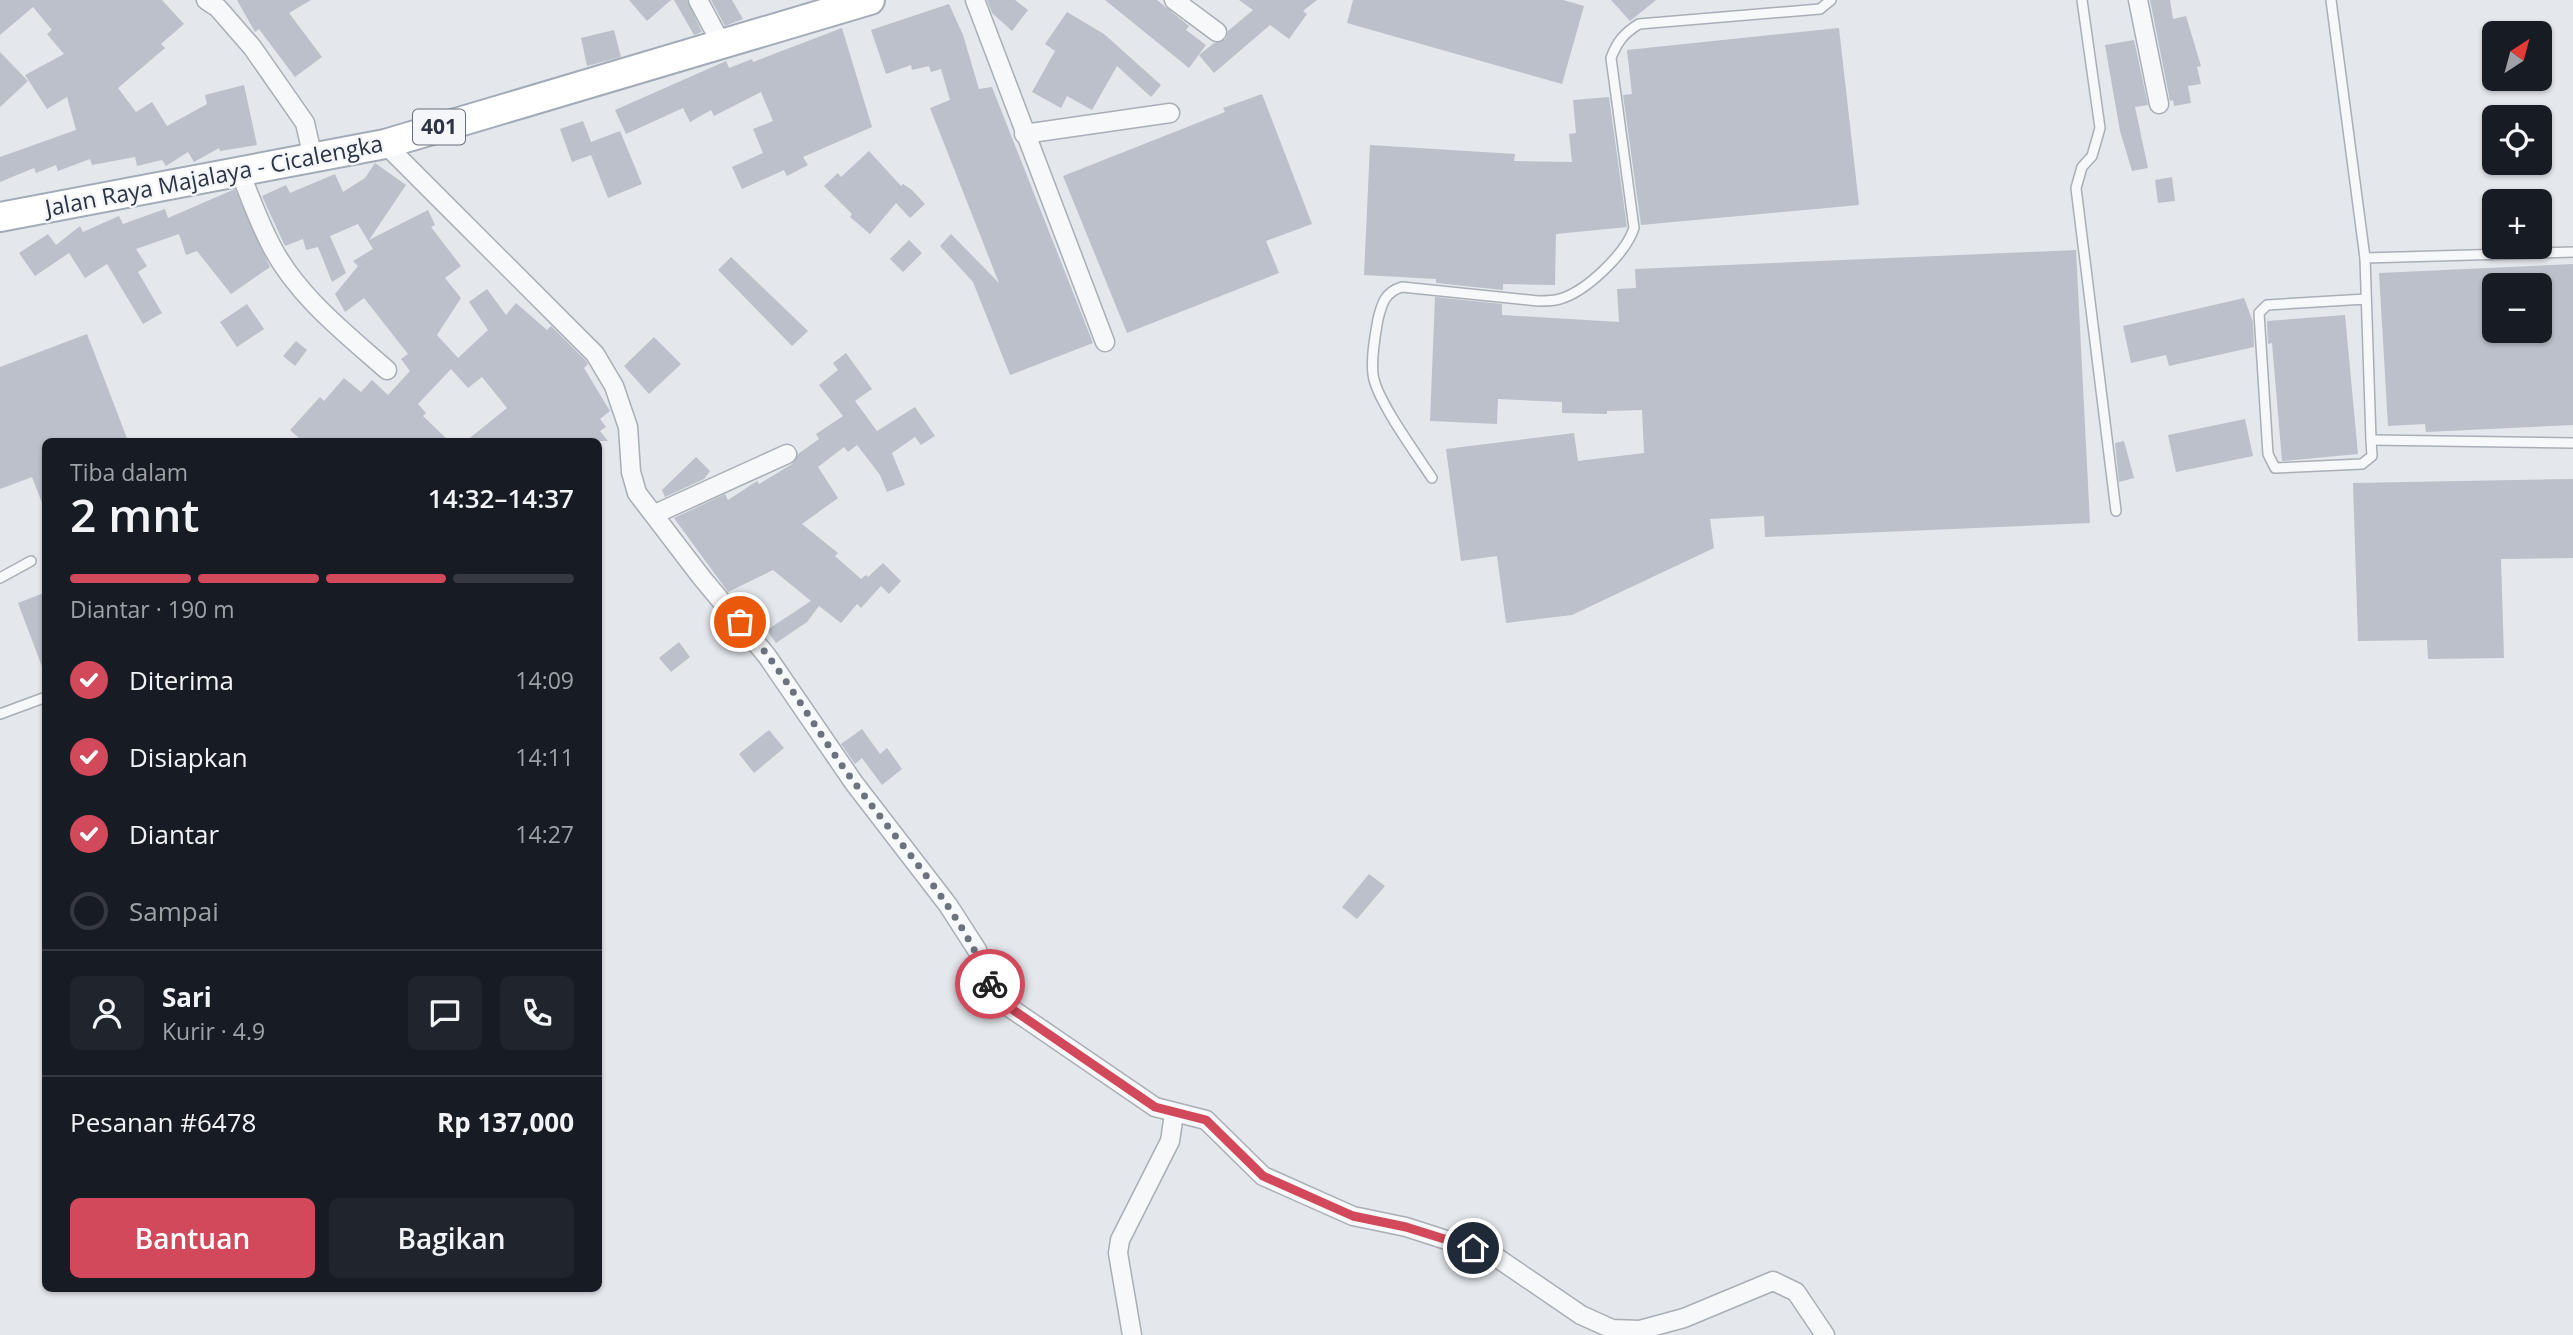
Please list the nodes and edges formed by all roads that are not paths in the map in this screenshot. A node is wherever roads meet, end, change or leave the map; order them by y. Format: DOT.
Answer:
graph roads {
  1 [pos="206,0"];
  2 [pos="698,0"];
  3 [pos="975,0"];
  4 [pos="1174,0"];
  5 [pos="1831,0"];
  6 [pos="2082,0"];
  7 [pos="2138,0"];
  8 [pos="2332,0"];
  9 [pos="865,1"];
  10 [pos="1217,32"];
  11 [pos="722,45"];
  12 [pos="2159,104"];
  13 [pos="1170,113"];
  14 [pos="1024,134"];
  15 [pos="385,144"];
  16 [pos="313,158"];
  17 [pos="240,173"];
  18 [pos="0,217"];
  19 [pos="2573,251"];
  20 [pos="2365,258"];
  21 [pos="2366,299"];
  22 [pos="1105,342"];
  23 [pos="387,370"];
  24 [pos="2371,440"];
  25 [pos="2573,443"];
  26 [pos="787,454"];
  27 [pos="1432,478"];
  28 [pos="2116,510"];
  29 [pos="654,514"];
  30 [pos="31,561"];
  31 [pos="0,578"];
  32 [pos="42,698"];
  33 [pos="0,713"];
  34 [pos="1174,1114"];
  35 [pos="1132,1335"];
  36 [pos="1825,1335"];
  1 -- 16 [label="street"];
  2 -- 11 [label="street"];
  3 -- 14 [label="street"];
  4 -- 10 [label="street"];
  5 -- 27 [label="lane"];
  6 -- 28 [label="lane"];
  7 -- 12 [label="street"];
  8 -- 20 [label="lane"];
  9 -- 11 [label="main road, Jalan Raya Majalaya - Cicalengka / 401"];
  11 -- 15 [label="main road, Jalan Raya Majalaya - Cicalengka / 401"];
  13 -- 14 [label="street"];
  14 -- 22 [label="street"];
  15 -- 16 [label="main road, Jalan Raya Majalaya - Cicalengka / 401"];
  15 -- 29 [label="street"];
  16 -- 17 [label="main road, Jalan Raya Majalaya - Cicalengka / 401"];
  17 -- 18 [label="main road, Jalan Raya Majalaya - Cicalengka / 401"];
  17 -- 23 [label="street"];
  19 -- 20 [label="lane"];
  20 -- 21 [label="lane"];
  21 -- 24 [label="lane"];
  21 -- 24 [label="lane"];
  24 -- 25 [label="lane"];
  26 -- 29 [label="street"];
  29 -- 34 [label="street"];
  30 -- 31 [label="lane"];
  32 -- 33 [label="lane"];
  34 -- 35 [label="street"];
  34 -- 36 [label="street"];
}
